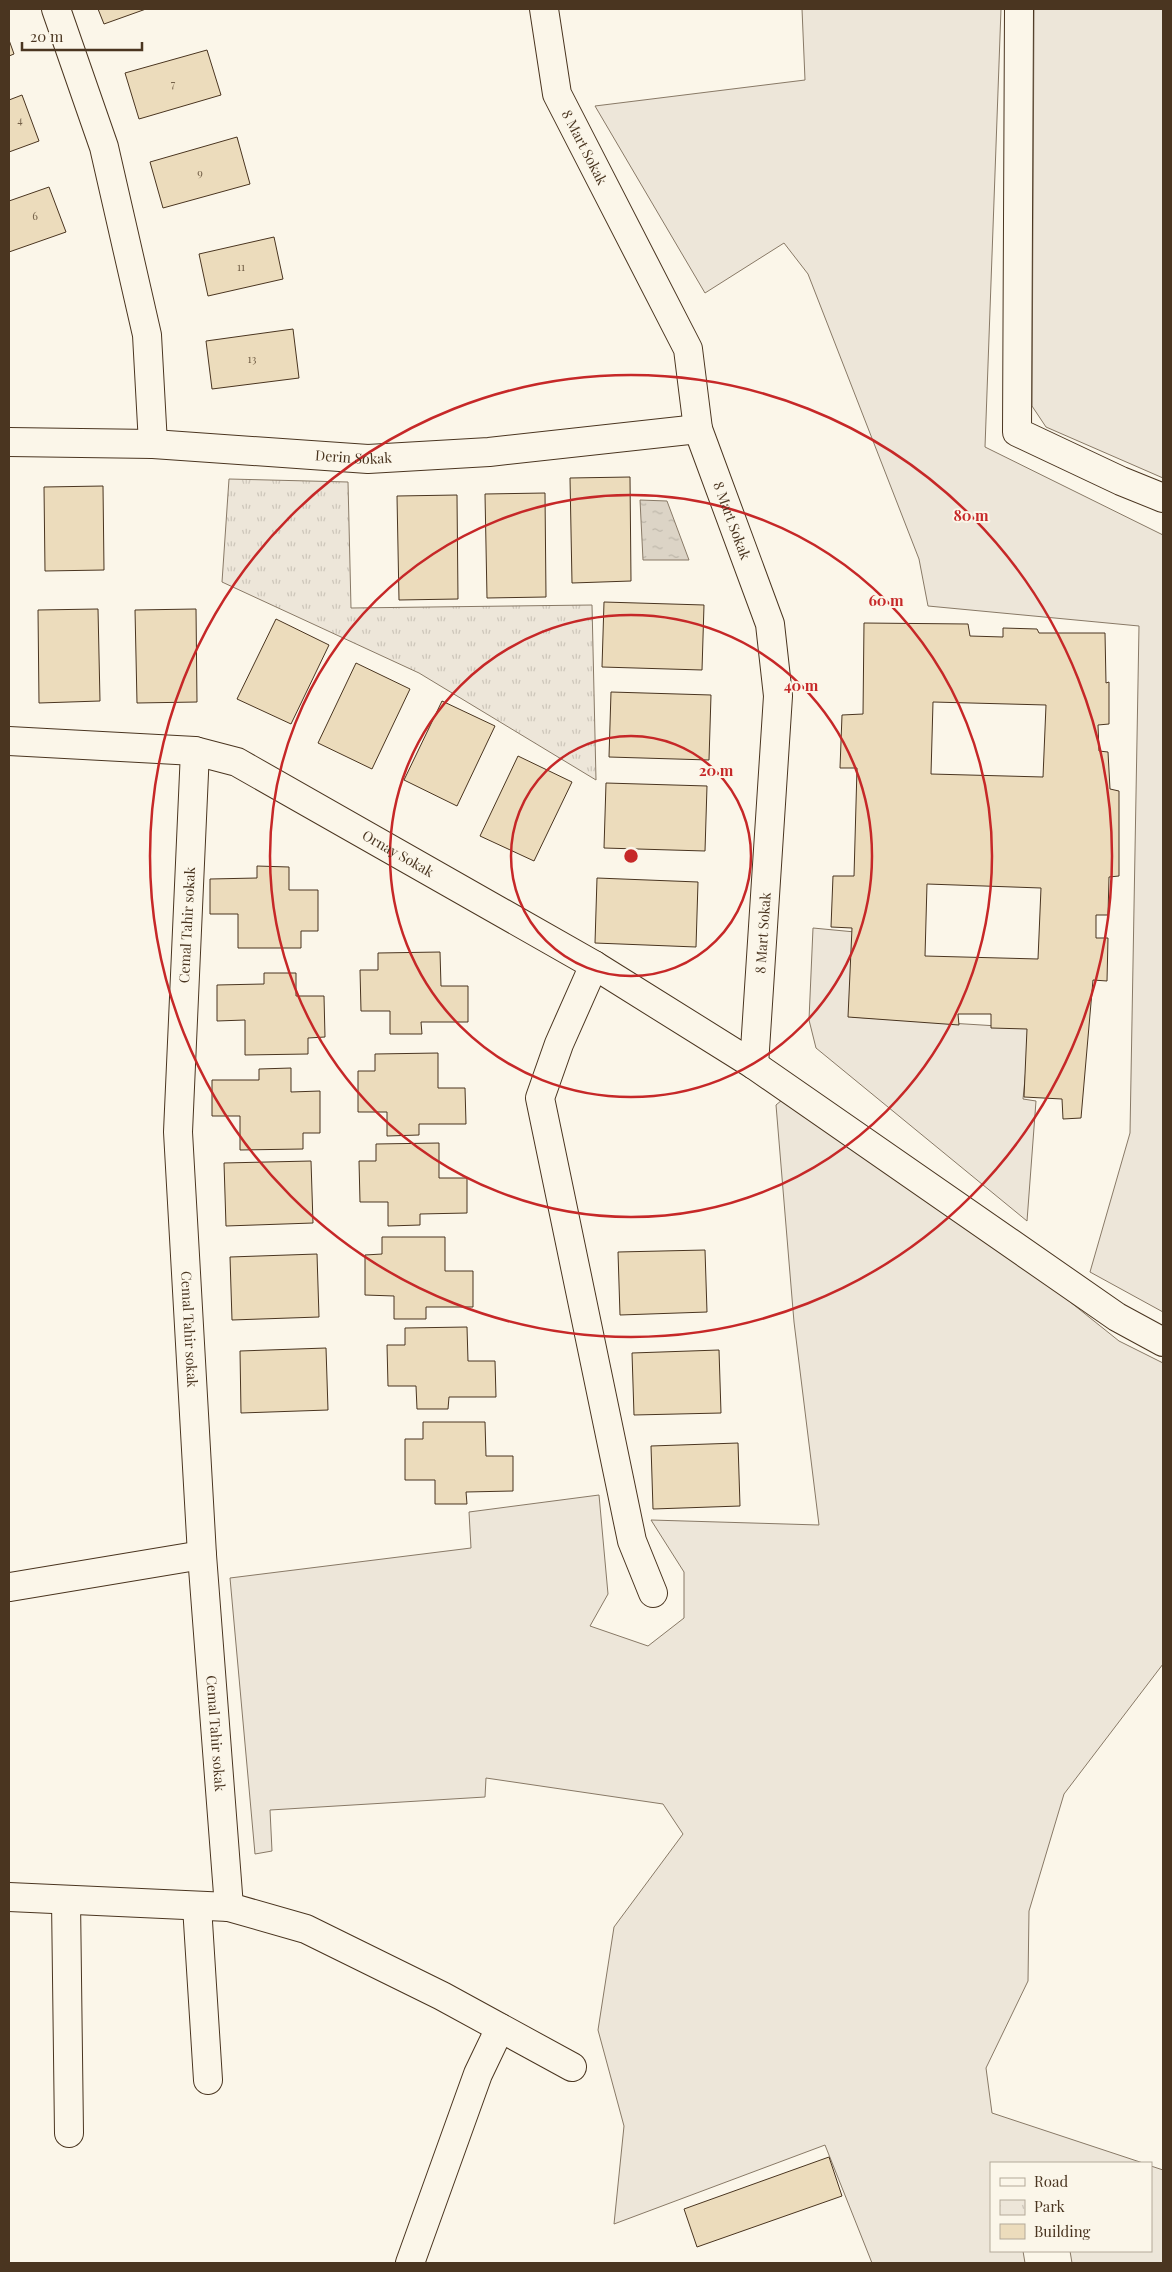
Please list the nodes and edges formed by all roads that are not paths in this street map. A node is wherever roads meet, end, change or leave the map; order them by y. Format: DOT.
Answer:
graph roads {
  1 [pos="56,9"];
  2 [pos="544,9"];
  3 [pos="1019,9"];
  4 [pos="698,429"];
  5 [pos="9,442"];
  6 [pos="153,444"];
  7 [pos="1163,498"];
  8 [pos="9,741"];
  9 [pos="195,751"];
  10 [pos="594,966"];
  11 [pos="754,1065"];
  12 [pos="1163,1342"];
  13 [pos="202,1555"];
  14 [pos="10,1586"];
  15 [pos="653,1593"];
  16 [pos="9,1897"];
  17 [pos="66,1900"];
  18 [pos="197,1906"];
  19 [pos="229,1907"];
  20 [pos="500,2028"];
  21 [pos="572,2067"];
  22 [pos="208,2080"];
  23 [pos="69,2133"];
  24 [pos="410,2263"];
  1 -- 6 [label="street"];
  2 -- 4 [label="street, 8 Mart Sokak"];
  3 -- 7 [label="street"];
  4 -- 6 [label="street, Derin Sokak"];
  4 -- 11 [label="street, 8 Mart Sokak"];
  5 -- 6 [label="street, Derin Sokak"];
  8 -- 9 [label="street, Ornay Sokak"];
  9 -- 10 [label="street, Ornay Sokak"];
  9 -- 13 [label="street, Cemal Tahir sokak"];
  10 -- 11 [label="street, Ornay Sokak"];
  10 -- 15 [label="street"];
  11 -- 12 [label="street, Ornay Sokak"];
  13 -- 14 [label="street"];
  13 -- 19 [label="street, Cemal Tahir sokak"];
  16 -- 17 [label="street"];
  17 -- 18 [label="street"];
  17 -- 23 [label="street"];
  18 -- 19 [label="street"];
  18 -- 22 [label="street"];
  19 -- 20 [label="street"];
  20 -- 21 [label="street"];
  20 -- 24 [label="street"];
}
